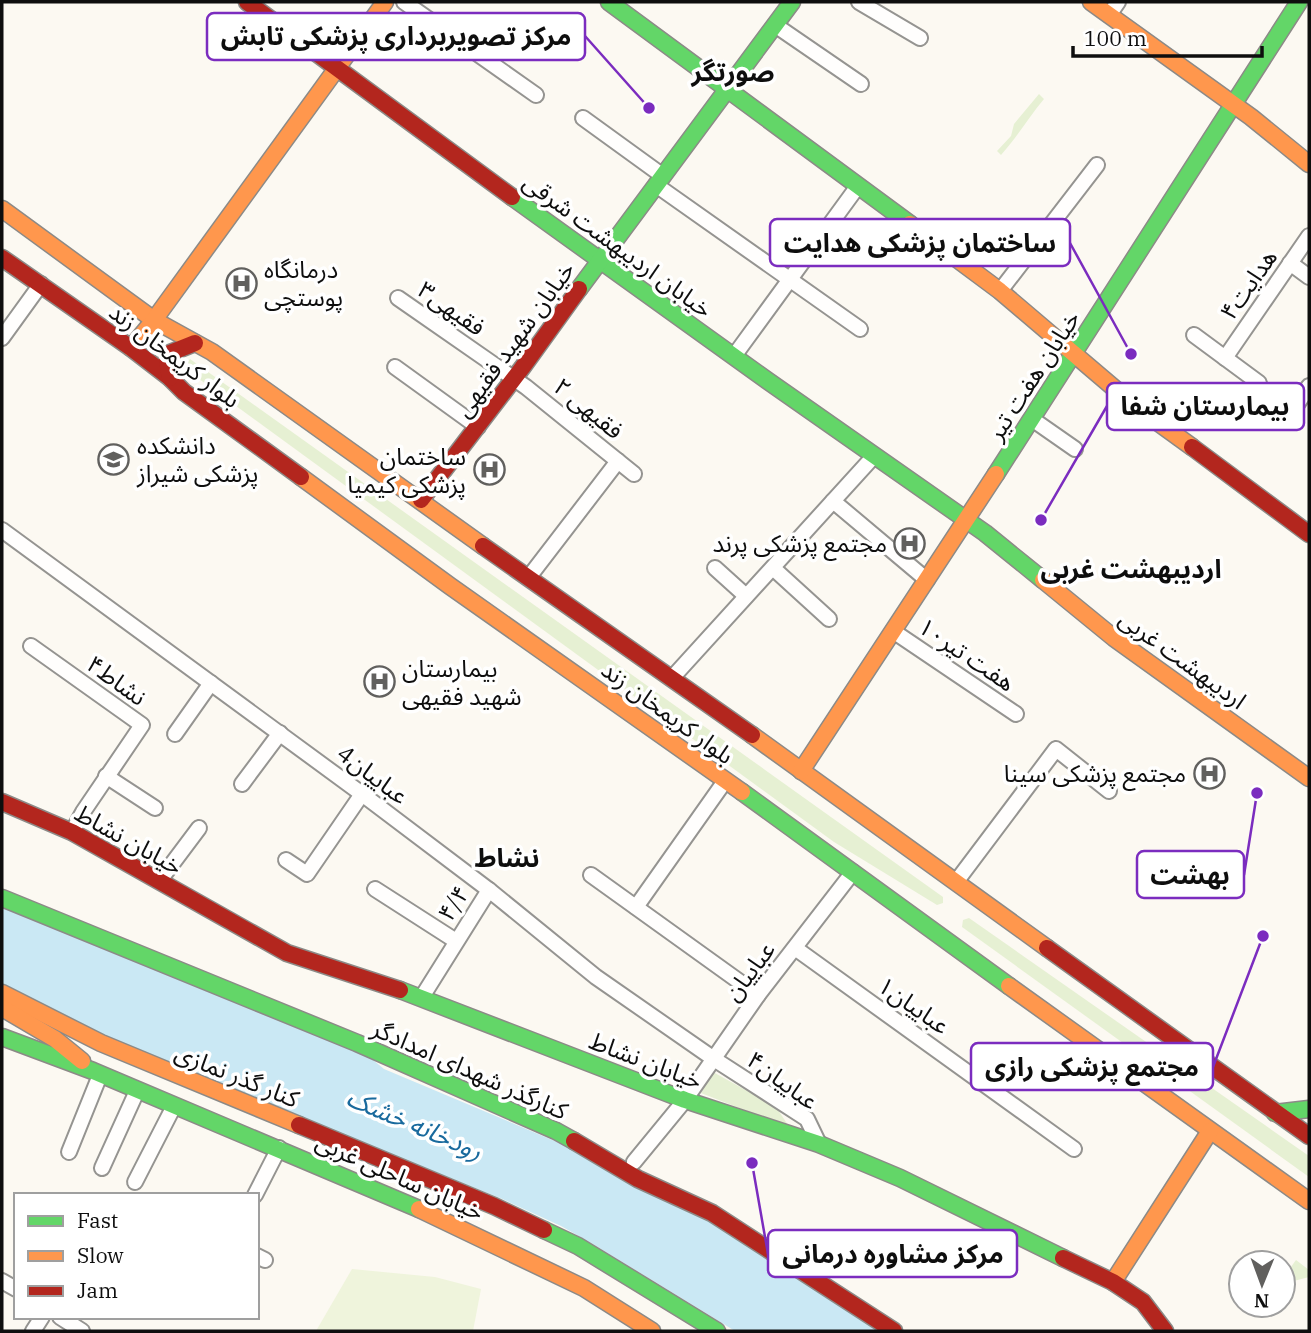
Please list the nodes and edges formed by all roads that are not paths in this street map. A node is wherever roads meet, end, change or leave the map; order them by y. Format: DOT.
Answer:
graph roads {
  1 [pos="247,2"];
  2 [pos="385,2"];
  3 [pos="404,2"];
  4 [pos="609,2"];
  5 [pos="792,2"];
  6 [pos="859,2"];
  7 [pos="1091,2"];
  8 [pos="1299,2"];
  9 [pos="1305,2"];
  10 [pos="1309,5"];
  11 [pos="1113,8"];
  12 [pos="775,25"];
  13 [pos="920,38"];
  14 [pos="337,68"];
  15 [pos="861,84"];
  16 [pos="727,90"];
  17 [pos="536,95"];
  18 [pos="1233,104"];
  19 [pos="583,118"];
  20 [pos="1309,164"];
  21 [pos="1097,165"];
  22 [pos="660,181"];
  23 [pos="858,186"];
  24 [pos="2,209"];
  25 [pos="1309,236"];
  26 [pos="2,258"];
  27 [pos="600,259"];
  28 [pos="1290,263"];
  29 [pos="1309,278"];
  30 [pos="791,279"];
  31 [pos="41,284"];
  32 [pos="1000,291"];
  33 [pos="398,298"];
  34 [pos="154,320"];
  35 [pos="860,329"];
  36 [pos="1194,335"];
  37 [pos="2,338"];
  38 [pos="195,343"];
  39 [pos="131,348"];
  40 [pos="1074,353"];
  41 [pos="734,356"];
  42 [pos="1225,358"];
  43 [pos="395,368"];
  44 [pos="170,378"];
  45 [pos="513,380"];
  46 [pos="1259,383"];
  47 [pos="1309,386"];
  48 [pos="1294,409"];
  49 [pos="1032,419"];
  50 [pos="478,427"];
  51 [pos="1075,449"];
  52 [pos="874,456"];
  53 [pos="618,461"];
  54 [pos="634,474"];
  55 [pos="421,500"];
  56 [pos="833,501"];
  57 [pos="966,520"];
  58 [pos="2,530"];
  59 [pos="1309,534"];
  60 [pos="715,568"];
  61 [pos="772,568"];
  62 [pos="529,577"];
  63 [pos="927,580"];
  64 [pos="746,596"];
  65 [pos="829,619"];
  66 [pos="893,631"];
  67 [pos="31,646"];
  68 [pos="671,678"];
  69 [pos="211,683"];
  70 [pos="1016,714"];
  71 [pos="280,733"];
  72 [pos="176,734"];
  73 [pos="801,771"];
  74 [pos="106,776"];
  75 [pos="1309,778"];
  76 [pos="725,781"];
  77 [pos="242,784"];
  78 [pos="1109,792"];
  79 [pos="362,794"];
  80 [pos="2,802"];
  81 [pos="155,808"];
  82 [pos="199,828"];
  83 [pos="72,832"];
  84 [pos="286,860"];
  85 [pos="853,872"];
  86 [pos="591,875"];
  87 [pos="160,880"];
  88 [pos="956,882"];
  89 [pos="375,889"];
  90 [pos="489,890"];
  91 [pos="2,898"];
  92 [pos="636,907"];
  93 [pos="456,941"];
  94 [pos="795,948"];
  95 [pos="2,993"];
  96 [pos="758,995"];
  97 [pos="422,997"];
  98 [pos="2,1008"];
  99 [pos="4,1042"];
  100 [pos="714,1059"];
  101 [pos="97,1073"];
  102 [pos="137,1091"];
  103 [pos="685,1100"];
  104 [pos="174,1106"];
  105 [pos="1309,1109"];
  106 [pos="1275,1112"];
  107 [pos="1210,1131"];
  108 [pos="1309,1136"];
  109 [pos="819,1144"];
  110 [pos="279,1148"];
  111 [pos="1074,1149"];
  112 [pos="69,1152"];
  113 [pos="634,1162"];
  114 [pos="102,1168"];
  115 [pos="135,1182"];
  116 [pos="256,1193"];
  117 [pos="1309,1201"];
  118 [pos="1113,1282"];
  119 [pos="63,1319"];
  120 [pos="82,1331"];
  121 [pos="652,1331"];
  122 [pos="716,1331"];
  123 [pos="894,1331"];
  124 [pos="1166,1331"];
  1 -- 14 [label="main road, خیابان اردیبهشت شرقی"];
  2 -- 14 [label="main road"];
  3 -- 17 [label="street"];
  4 -- 16 [label="main road"];
  5 -- 12 [label="main road, خیابان شهید فقیهی"];
  6 -- 13 [label="street"];
  7 -- 11 [label="main road"];
  8 -- 18 [label="main road, خیابان هفت تیر"];
  9 -- 10 [label="street"];
  11 -- 18 [label="main road"];
  12 -- 15 [label="street"];
  12 -- 16 [label="main road, خیابان شهید فقیهی"];
  14 -- 27 [label="main road, خیابان اردیبهشت شرقی"];
  14 -- 34 [label="main road"];
  16 -- 22 [label="main road, خیابان شهید فقیهی"];
  16 -- 23 [label="main road"];
  18 -- 20 [label="main road"];
  18 -- 40 [label="main road, خیابان هفت تیر"];
  19 -- 22 [label="street"];
  21 -- 32 [label="street"];
  22 -- 27 [label="main road, خیابان شهید فقیهی"];
  22 -- 30 [label="street"];
  23 -- 30 [label="street"];
  23 -- 32 [label="main road"];
  24 -- 34 [label="main road, بلوار کریمخان زند"];
  25 -- 28 [label="street, هدایت۴"];
  26 -- 31 [label="main road, بلوار کریمخان زند"];
  27 -- 41 [label="main road, خیابان اردیبهشت شرقی"];
  27 -- 45 [label="main road, خیابان شهید فقیهی"];
  28 -- 29 [label="street"];
  28 -- 42 [label="street, هدایت۴"];
  30 -- 35 [label="street"];
  30 -- 41 [label="street"];
  31 -- 37 [label="street"];
  31 -- 39 [label="main road, بلوار کریمخان زند"];
  32 -- 40 [label="main road"];
  33 -- 45 [label="street, فقیهی۳"];
  34 -- 38 [label="main road, بلوار کریمخان زند"];
  34 -- 39 [label="main road"];
  36 -- 42 [label="street"];
  38 -- 44 [label="main road"];
  38 -- 55 [label="main road, بلوار کریمخان زند"];
  39 -- 44 [label="main road, بلوار کریمخان زند"];
  40 -- 49 [label="main road, خیابان هفت تیر"];
  40 -- 59 [label="main road"];
  41 -- 52 [label="main road, خیابان اردیبهشت شرقی"];
  42 -- 46 [label="street"];
  43 -- 50 [label="street"];
  44 -- 76 [label="main road, بلوار کریمخان زند"];
  45 -- 50 [label="main road, خیابان شهید فقیهی"];
  45 -- 53 [label="street, ۲ فقیهی"];
  47 -- 48 [label="street"];
  49 -- 51 [label="street"];
  49 -- 57 [label="main road, خیابان هفت تیر"];
  50 -- 55 [label="main road, خیابان شهید فقیهی"];
  52 -- 56 [label="street"];
  52 -- 57 [label="main road, خیابان اردیبهشت شرقی"];
  53 -- 54 [label="street, ۲ فقیهی"];
  53 -- 62 [label="street"];
  55 -- 62 [label="main road, بلوار کریمخان زند"];
  56 -- 61 [label="street"];
  56 -- 63 [label="street"];
  57 -- 63 [label="main road, خیابان هفت تیر"];
  57 -- 75 [label="main road, اردیبهشت غربی"];
  58 -- 69 [label="street, عباییان4"];
  60 -- 64 [label="street"];
  61 -- 64 [label="street"];
  61 -- 65 [label="street"];
  62 -- 68 [label="main road, بلوار کریمخان زند"];
  63 -- 66 [label="main road, خیابان هفت تیر"];
  64 -- 68 [label="street"];
  66 -- 70 [label="street, ۱۰هفت تیر"];
  66 -- 73 [label="main road, خیابان هفت تیر"];
  67 -- 74 [label="street, نشاط۴"];
  68 -- 73 [label="main road, بلوار کریمخان زند"];
  69 -- 71 [label="street, عباییان4"];
  69 -- 72 [label="street"];
  71 -- 77 [label="street"];
  71 -- 79 [label="street, عباییان4"];
  73 -- 88 [label="main road, بلوار کریمخان زند"];
  74 -- 81 [label="street"];
  74 -- 83 [label="street, نشاط۴"];
  76 -- 85 [label="main road, بلوار کریمخان زند"];
  76 -- 92 [label="street"];
  78 -- 88 [label="street"];
  79 -- 84 [label="street"];
  79 -- 90 [label="street, عباییان4"];
  80 -- 83 [label="main road, خیابان نشاط"];
  82 -- 87 [label="street"];
  83 -- 87 [label="main road, خیابان نشاط"];
  85 -- 94 [label="street, عباییان"];
  85 -- 107 [label="main road, بلوار کریمخان زند"];
  86 -- 92 [label="street"];
  87 -- 97 [label="main road, خیابان نشاط"];
  88 -- 106 [label="main road, بلوار کریمخان زند"];
  89 -- 93 [label="street"];
  90 -- 93 [label="street, ۴/۴"];
  90 -- 100 [label="street, عباییان4"];
  91 -- 123 [label="main road, کنارگذر شهدای امدادگر"];
  92 -- 96 [label="street"];
  93 -- 97 [label="street, ۴/۴"];
  94 -- 96 [label="street, عباییان"];
  94 -- 111 [label="street, عباییان۱"];
  95 -- 122 [label="main road, کنار گذر نمازی"];
  96 -- 100 [label="street, عباییان"];
  97 -- 103 [label="main road, خیابان نشاط"];
  98 -- 101 [label="main road"];
  99 -- 101 [label="main road, خیابان ساحلی غربی"];
  100 -- 103 [label="street, عباییان"];
  100 -- 109 [label="street, عباییان۴"];
  101 -- 102 [label="main road, خیابان ساحلی غربی"];
  101 -- 112 [label="street"];
  102 -- 104 [label="main road, خیابان ساحلی غربی"];
  102 -- 114 [label="street"];
  103 -- 109 [label="main road, خیابان نشاط"];
  103 -- 113 [label="street, عباییان"];
  104 -- 110 [label="main road, خیابان ساحلی غربی"];
  104 -- 115 [label="street"];
  105 -- 106 [label="main road"];
  106 -- 108 [label="main road, بلوار کریمخان زند"];
  107 -- 117 [label="main road, بلوار کریمخان زند"];
  107 -- 118 [label="main road"];
  109 -- 118 [label="main road, خیابان نشاط"];
  110 -- 116 [label="street"];
  110 -- 121 [label="main road, خیابان ساحلی غربی"];
  118 -- 124 [label="main road, خیابان نشاط"];
  119 -- 120 [label="street"];
}
